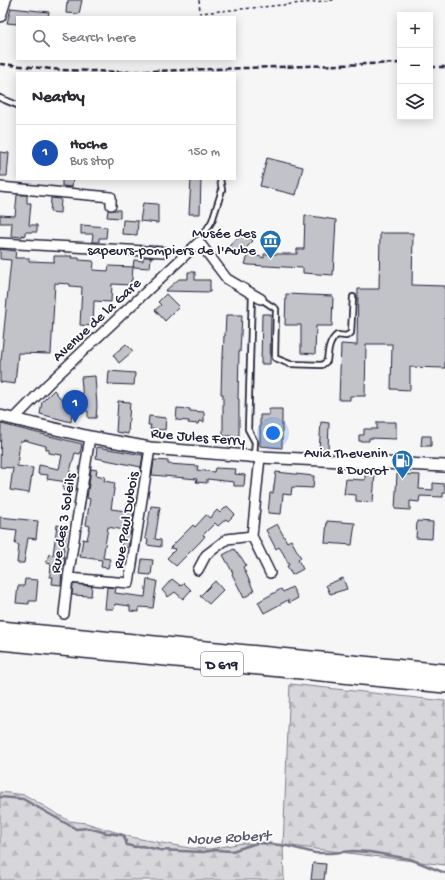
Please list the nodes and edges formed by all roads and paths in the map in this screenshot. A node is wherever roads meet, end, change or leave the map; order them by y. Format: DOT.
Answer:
graph roads {
  1 [pos="1,0"];
  2 [pos="5,0"];
  3 [pos="199,0"];
  4 [pos="334,0"];
  5 [pos="0,4"];
  6 [pos="0,16"];
  7 [pos="0,98"];
  8 [pos="16,105"];
  9 [pos="220,180"];
  10 [pos="0,187"];
  11 [pos="111,205"];
  12 [pos="199,242"];
  13 [pos="0,243"];
  14 [pos="164,252"];
  15 [pos="252,294"];
  16 [pos="353,297"];
  17 [pos="261,299"];
  18 [pos="0,416"];
  19 [pos="14,419"];
  20 [pos="90,437"];
  21 [pos="150,448"];
  22 [pos="257,456"];
  23 [pos="445,466"];
  24 [pos="252,536"];
  25 [pos="198,570"];
  26 [pos="270,573"];
  27 [pos="68,578"];
  28 [pos="64,614"];
  29 [pos="0,629"];
  30 [pos="0,642"];
  31 [pos="445,672"];
  32 [pos="445,685"];
  1 -- 5 [label="street"];
  2 -- 6 [label="street"];
  3 -- 4 [label="path"];
  7 -- 8 [label="lane"];
  9 -- 12 [label="lane"];
  10 -- 11 [label="street"];
  12 -- 15 [label="street"];
  12 -- 19 [label="street, Avenue de la Gare"];
  13 -- 14 [label="street"];
  15 -- 17 [label="street"];
  15 -- 22 [label="lane"];
  16 -- 17 [label="lane"];
  18 -- 19 [label="street, Rue Jules Ferry"];
  19 -- 20 [label="street, Rue Jules Ferry"];
  20 -- 21 [label="street, Rue Jules Ferry"];
  20 -- 27 [label="street, Rue des 3 Soleils"];
  21 -- 22 [label="street, Rue Jules Ferry"];
  21 -- 27 [label="street, Rue Paul Dubois"];
  22 -- 23 [label="street, Rue Jules Ferry"];
  22 -- 24 [label="street"];
  24 -- 25 [label="street"];
  24 -- 26 [label="street"];
  27 -- 28 [label="street, Rue des 3 Soleils"];
  29 -- 31 [label="highway, D 619"];
  30 -- 32 [label="highway, D 619"];
}
